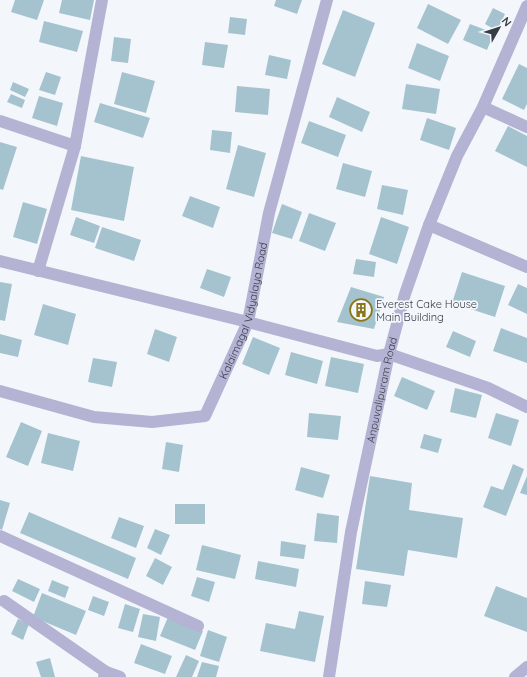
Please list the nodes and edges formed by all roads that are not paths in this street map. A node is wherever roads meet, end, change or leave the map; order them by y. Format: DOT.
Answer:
graph roads {
  1 [pos="102,0"];
  2 [pos="327,0"];
  3 [pos="527,6"];
  4 [pos="483,107"];
  5 [pos="0,121"];
  6 [pos="527,127"];
  7 [pos="74,146"];
  8 [pos="429,225"];
  9 [pos="0,261"];
  10 [pos="527,267"];
  11 [pos="38,271"];
  12 [pos="248,322"];
  13 [pos="389,354"];
  14 [pos="0,391"];
  15 [pos="527,406"];
  16 [pos="0,536"];
  17 [pos="4,601"];
  18 [pos="198,626"];
  19 [pos="527,667"];
  20 [pos="105,675"];
  21 [pos="120,677"];
  22 [pos="329,677"];
  23 [pos="515,677"];
  1 -- 7 [label="street"];
  2 -- 12 [label="street, Kalaimagal Vidyalaya Road"];
  3 -- 4 [label="street, Anpuvalipuram Road"];
  4 -- 6 [label="street"];
  4 -- 8 [label="street, Anpuvalipuram Road"];
  5 -- 7 [label="street"];
  7 -- 11 [label="street"];
  8 -- 10 [label="street"];
  8 -- 13 [label="street, Anpuvalipuram Road"];
  9 -- 11 [label="street"];
  11 -- 12 [label="street"];
  12 -- 13 [label="street"];
  12 -- 14 [label="street, Kalaimagal Vidyalaya Road"];
  13 -- 15 [label="street"];
  13 -- 22 [label="street, Anpuvalipuram Road"];
  16 -- 18 [label="street"];
  17 -- 20 [label="street"];
  19 -- 23 [label="street"];
  20 -- 21 [label="street"];
}
